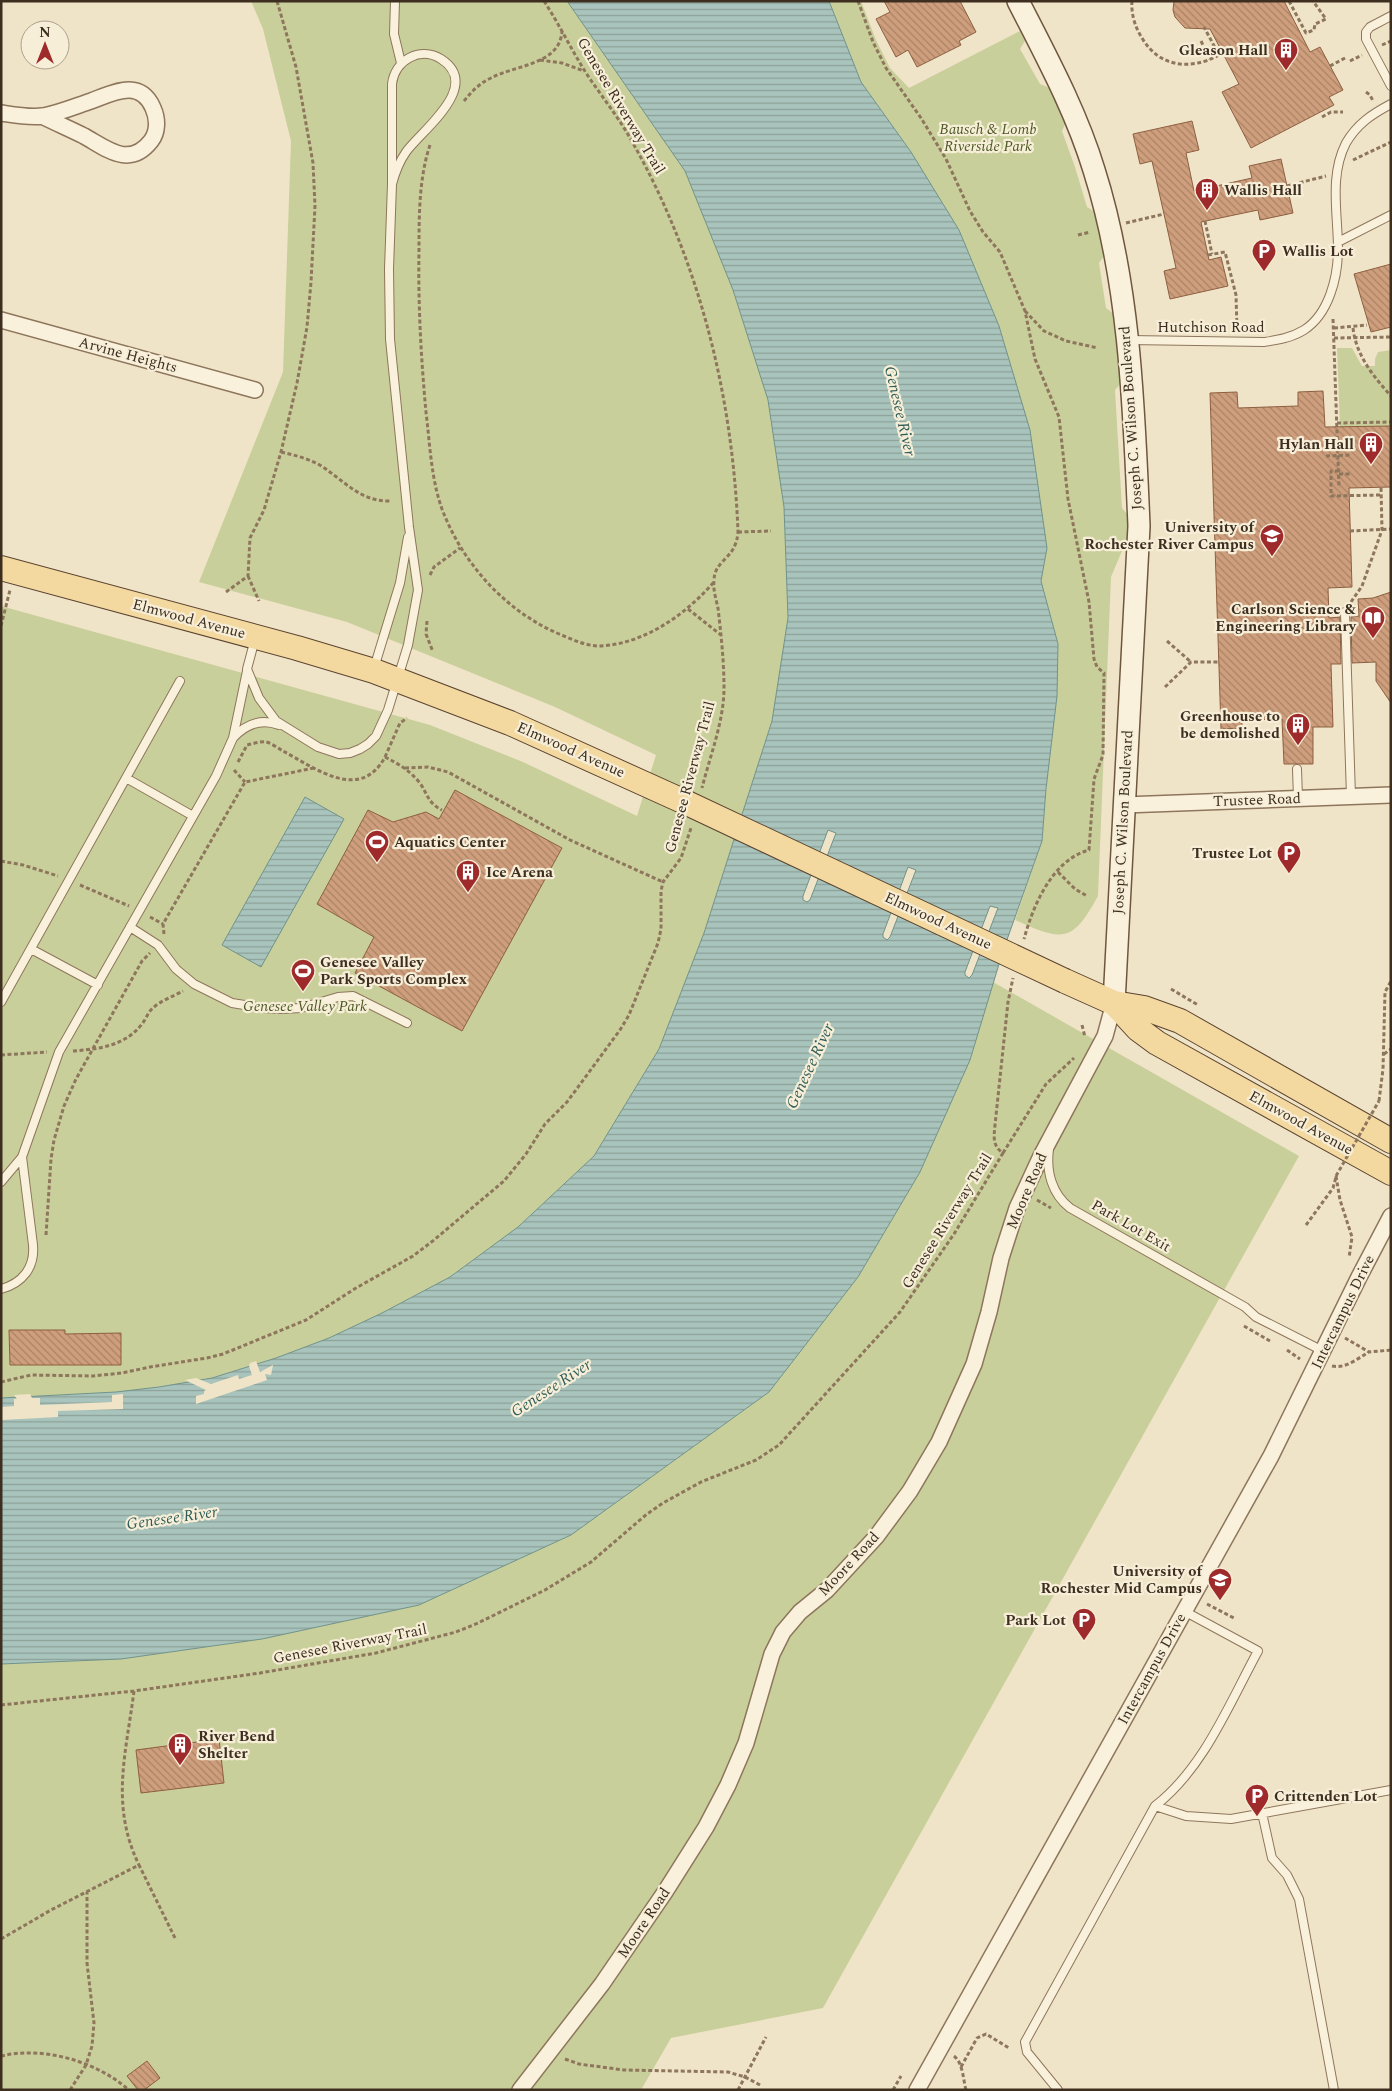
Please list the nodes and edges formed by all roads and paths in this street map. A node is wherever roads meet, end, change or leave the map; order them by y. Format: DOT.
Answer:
graph roads {
  1 [pos="277,1"];
  2 [pos="395,1"];
  3 [pos="544,1"];
  4 [pos="858,1"];
  5 [pos="1018,1"];
  6 [pos="1132,1"];
  7 [pos="1289,1"];
  8 [pos="1313,1"];
  9 [pos="1391,16"];
  10 [pos="1204,27"];
  11 [pos="563,30"];
  12 [pos="1201,41"];
  13 [pos="1362,55"];
  14 [pos="1347,57"];
  15 [pos="539,60"];
  16 [pos="1210,60"];
  17 [pos="1350,61"];
  18 [pos="401,63"];
  19 [pos="1330,66"];
  20 [pos="586,72"];
  21 [pos="1391,86"];
  22 [pos="462,103"];
  23 [pos="1391,104"];
  24 [pos="1343,112"];
  25 [pos="1,113"];
  26 [pos="42,116"];
  27 [pos="1322,117"];
  28 [pos="435,136"];
  29 [pos="1391,142"];
  30 [pos="1348,164"];
  31 [pos="1328,176"];
  32 [pos="392,184"];
  33 [pos="1287,186"];
  34 [pos="1164,214"];
  35 [pos="1391,216"];
  36 [pos="1205,222"];
  37 [pos="1119,224"];
  38 [pos="1098,230"];
  39 [pos="1078,234"];
  40 [pos="1338,242"];
  41 [pos="1025,311"];
  42 [pos="1332,311"];
  43 [pos="1,320"];
  44 [pos="1367,325"];
  45 [pos="1334,328"];
  46 [pos="1353,328"];
  47 [pos="1237,330"];
  48 [pos="1391,337"];
  49 [pos="1334,338"];
  50 [pos="1354,338"];
  51 [pos="1127,340"];
  52 [pos="1098,348"];
  53 [pos="255,390"];
  54 [pos="1391,396"];
  55 [pos="1391,422"];
  56 [pos="1337,423"];
  57 [pos="281,452"];
  58 [pos="1326,456"];
  59 [pos="1352,456"];
  60 [pos="1339,472"];
  61 [pos="1352,474"];
  62 [pos="1381,487"];
  63 [pos="1339,488"];
  64 [pos="1381,495"];
  65 [pos="390,501"];
  66 [pos="409,528"];
  67 [pos="1391,529"];
  68 [pos="771,530"];
  69 [pos="1382,530"];
  70 [pos="1350,531"];
  71 [pos="738,532"];
  72 [pos="460,548"];
  73 [pos="8,570"];
  74 [pos="248,576"];
  75 [pos="429,580"];
  76 [pos="714,583"];
  77 [pos="226,592"];
  78 [pos="259,601"];
  79 [pos="688,609"];
  80 [pos="1345,612"];
  81 [pos="427,616"];
  82 [pos="1,626"];
  83 [pos="721,635"];
  84 [pos="256,637"];
  85 [pos="1167,642"];
  86 [pos="432,652"];
  87 [pos="1191,662"];
  88 [pos="1219,662"];
  89 [pos="247,669"];
  90 [pos="374,671"];
  91 [pos="397,679"];
  92 [pos="180,681"];
  93 [pos="1165,687"];
  94 [pos="406,718"];
  95 [pos="285,728"];
  96 [pos="233,738"];
  97 [pos="385,757"];
  98 [pos="314,768"];
  99 [pos="405,768"];
  100 [pos="1297,769"];
  101 [pos="126,778"];
  102 [pos="245,782"];
  103 [pos="1391,795"];
  104 [pos="1351,796"];
  105 [pos="694,797"];
  106 [pos="1298,798"];
  107 [pos="1124,805"];
  108 [pos="442,810"];
  109 [pos="194,816"];
  110 [pos="691,828"];
  111 [pos="1,861"];
  112 [pos="1058,872"];
  113 [pos="70,881"];
  114 [pos="663,882"];
  115 [pos="1087,896"];
  116 [pos="140,912"];
  117 [pos="163,924"];
  118 [pos="130,927"];
  119 [pos="158,945"];
  120 [pos="1022,947"];
  121 [pos="31,949"];
  122 [pos="1015,973"];
  123 [pos="1391,981"];
  124 [pos="194,984"];
  125 [pos="98,985"];
  126 [pos="1,1002"];
  127 [pos="1114,1003"];
  128 [pos="407,1024"];
  129 [pos="1082,1025"];
  130 [pos="1084,1041"];
  131 [pos="1391,1049"];
  132 [pos="92,1050"];
  133 [pos="60,1052"];
  134 [pos="1,1054"];
  135 [pos="1383,1055"];
  136 [pos="1076,1056"];
  137 [pos="1051,1137"];
  138 [pos="1391,1141"];
  139 [pos="1003,1153"];
  140 [pos="22,1157"];
  141 [pos="1391,1173"];
  142 [pos="1336,1176"];
  143 [pos="1,1182"];
  144 [pos="1391,1216"];
  145 [pos="1306,1225"];
  146 [pos="46,1240"];
  147 [pos="1346,1265"];
  148 [pos="1,1289"];
  149 [pos="1244,1326"];
  150 [pos="1342,1336"];
  151 [pos="1270,1341"];
  152 [pos="1287,1350"];
  153 [pos="1391,1350"];
  154 [pos="1369,1352"];
  155 [pos="1326,1358"];
  156 [pos="1300,1359"];
  157 [pos="1,1382"];
  158 [pos="1204,1602"];
  159 [pos="1184,1611"];
  160 [pos="1234,1618"];
  161 [pos="134,1691"];
  162 [pos="1,1705"];
  163 [pos="1391,1790"];
  164 [pos="1155,1806"];
  165 [pos="1262,1813"];
  166 [pos="139,1865"];
  167 [pos="87,1891"];
  168 [pos="174,1938"];
  169 [pos="1,1939"];
  170 [pos="766,2037"];
  171 [pos="1009,2048"];
  172 [pos="552,2050"];
  173 [pos="950,2052"];
  174 [pos="1,2056"];
  175 [pos="86,2065"];
  176 [pos="961,2067"];
  177 [pos="901,2076"];
  178 [pos="745,2077"];
  179 [pos="762,2086"];
  180 [pos="70,2090"];
  181 [pos="129,2090"];
  182 [pos="520,2090"];
  183 [pos="738,2090"];
  184 [pos="893,2090"];
  185 [pos="917,2090"];
  186 [pos="966,2090"];
  187 [pos="1058,2090"];
  188 [pos="1334,2090"];
  1 -- 57 [label="path"];
  2 -- 18 [label="lane"];
  3 -- 11 [label="path, Genesee Riverway Trail"];
  4 -- 41 [label="path"];
  5 -- 51 [label="street, Joseph C. Wilson Boulevard"];
  6 -- 16 [label="path"];
  7 -- 8 [label="path"];
  9 -- 21 [label="lane"];
  10 -- 16 [label="path"];
  11 -- 15 [label="path"];
  11 -- 20 [label="path, Genesee Riverway Trail"];
  12 -- 16 [label="path"];
  13 -- 17 [label="path"];
  14 -- 19 [label="path"];
  15 -- 20 [label="path"];
  15 -- 22 [label="path"];
  18 -- 32 [label="lane"];
  18 -- 32 [label="lane"];
  20 -- 71 [label="path, Genesee Riverway Trail"];
  23 -- 40 [label="lane, Hutchison Road"];
  24 -- 27 [label="path"];
  25 -- 26 [label="street"];
  26 -- 26 [label="street"];
  28 -- 72 [label="path"];
  29 -- 30 [label="path"];
  31 -- 33 [label="path"];
  32 -- 66 [label="lane"];
  34 -- 37 [label="path"];
  35 -- 40 [label="lane"];
  36 -- 47 [label="path"];
  38 -- 39 [label="path"];
  40 -- 51 [label="lane, Hutchison Road"];
  41 -- 52 [label="path"];
  41 -- 112 [label="path"];
  42 -- 45 [label="path"];
  43 -- 53 [label="street, Arvine Heights"];
  44 -- 46 [label="path"];
  45 -- 46 [label="path"];
  45 -- 49 [label="path"];
  46 -- 50 [label="path"];
  48 -- 50 [label="path"];
  49 -- 50 [label="path"];
  49 -- 56 [label="path"];
  50 -- 54 [label="path"];
  51 -- 107 [label="street, Joseph C. Wilson Boulevard"];
  55 -- 56 [label="path"];
  56 -- 60 [label="path"];
  57 -- 65 [label="path"];
  57 -- 74 [label="path"];
  58 -- 59 [label="path, bridge"];
  60 -- 61 [label="path"];
  60 -- 63 [label="path"];
  60 -- 64 [label="path"];
  62 -- 64 [label="path"];
  64 -- 69 [label="path"];
  66 -- 90 [label="lane"];
  66 -- 91 [label="lane"];
  67 -- 69 [label="path"];
  68 -- 71 [label="path"];
  69 -- 70 [label="path"];
  69 -- 80 [label="path"];
  71 -- 76 [label="path, Genesee Riverway Trail"];
  72 -- 75 [label="path"];
  72 -- 79 [label="path"];
  73 -- 82 [label="path"];
  73 -- 84 [label="main road, Elmwood Avenue"];
  74 -- 77 [label="path"];
  74 -- 78 [label="path"];
  76 -- 79 [label="path"];
  76 -- 83 [label="path, Genesee Riverway Trail"];
  79 -- 83 [label="path"];
  80 -- 104 [label="lane"];
  81 -- 86 [label="path"];
  83 -- 105 [label="path, Genesee Riverway Trail"];
  84 -- 89 [label="lane"];
  84 -- 90 [label="main road, Elmwood Avenue"];
  85 -- 87 [label="path"];
  87 -- 88 [label="path"];
  87 -- 93 [label="path"];
  89 -- 95 [label="lane"];
  89 -- 96 [label="lane"];
  90 -- 91 [label="main road, Elmwood Avenue"];
  91 -- 95 [label="lane"];
  91 -- 105 [label="main road, Elmwood Avenue"];
  92 -- 101 [label="lane"];
  94 -- 97 [label="path"];
  95 -- 96 [label="lane"];
  96 -- 109 [label="lane"];
  97 -- 98 [label="path"];
  97 -- 99 [label="path"];
  98 -- 102 [label="path"];
  98 -- 102 [label="path"];
  99 -- 108 [label="path"];
  99 -- 114 [label="path"];
  100 -- 106 [label="lane"];
  101 -- 109 [label="lane"];
  101 -- 113 [label="lane"];
  102 -- 117 [label="path"];
  103 -- 104 [label="street, Trustee Road"];
  104 -- 106 [label="street, Trustee Road"];
  105 -- 127 [label="main road, Elmwood Avenue, bridge"];
  106 -- 107 [label="street, Trustee Road"];
  107 -- 127 [label="street, Joseph C. Wilson Boulevard"];
  109 -- 116 [label="lane"];
  110 -- 114 [label="path, Genesee Riverway Trail"];
  111 -- 113 [label="path"];
  112 -- 115 [label="path"];
  112 -- 120 [label="path"];
  113 -- 116 [label="path"];
  113 -- 121 [label="lane"];
  114 -- 157 [label="path"];
  116 -- 117 [label="path"];
  116 -- 118 [label="lane"];
  117 -- 119 [label="path"];
  118 -- 119 [label="lane"];
  118 -- 125 [label="lane"];
  119 -- 124 [label="lane"];
  119 -- 132 [label="path"];
  121 -- 125 [label="lane"];
  121 -- 126 [label="lane"];
  122 -- 139 [label="path, Genesee Riverway Trail"];
  123 -- 135 [label="path"];
  124 -- 128 [label="lane"];
  124 -- 132 [label="path"];
  125 -- 133 [label="lane"];
  127 -- 137 [label="street, Moore Road"];
  127 -- 138 [label="main road, Elmwood Avenue"];
  127 -- 141 [label="main road, Elmwood Avenue"];
  129 -- 130 [label="path"];
  131 -- 135 [label="path"];
  132 -- 133 [label="path"];
  132 -- 146 [label="path"];
  133 -- 134 [label="path"];
  133 -- 140 [label="lane"];
  135 -- 142 [label="path, bridge"];
  136 -- 139 [label="path"];
  137 -- 155 [label="lane, Park Lot Exit"];
  137 -- 172 [label="street, Moore Road"];
  139 -- 161 [label="path, Genesee Riverway Trail"];
  140 -- 143 [label="lane"];
  140 -- 148 [label="lane"];
  142 -- 145 [label="path"];
  142 -- 147 [label="path"];
  144 -- 155 [label="street, Intercampus Drive"];
  149 -- 151 [label="path"];
  150 -- 154 [label="path"];
  152 -- 156 [label="path"];
  153 -- 154 [label="path"];
  154 -- 155 [label="path"];
  155 -- 159 [label="street, Intercampus Drive"];
  158 -- 160 [label="path"];
  159 -- 164 [label="lane"];
  159 -- 185 [label="street, Intercampus Drive"];
  161 -- 162 [label="path, Genesee Riverway Trail"];
  161 -- 166 [label="path"];
  163 -- 165 [label="lane"];
  164 -- 165 [label="lane"];
  164 -- 187 [label="lane"];
  165 -- 188 [label="lane"];
  166 -- 167 [label="path"];
  166 -- 168 [label="path"];
  167 -- 169 [label="path"];
  167 -- 175 [label="path"];
  170 -- 178 [label="path"];
  171 -- 176 [label="path"];
  172 -- 178 [label="path"];
  172 -- 182 [label="street, Moore Road"];
  173 -- 176 [label="path"];
  174 -- 175 [label="path"];
  175 -- 180 [label="path"];
  175 -- 181 [label="path"];
  176 -- 186 [label="path"];
  177 -- 184 [label="path"];
  178 -- 179 [label="path"];
  178 -- 183 [label="path"];
}
